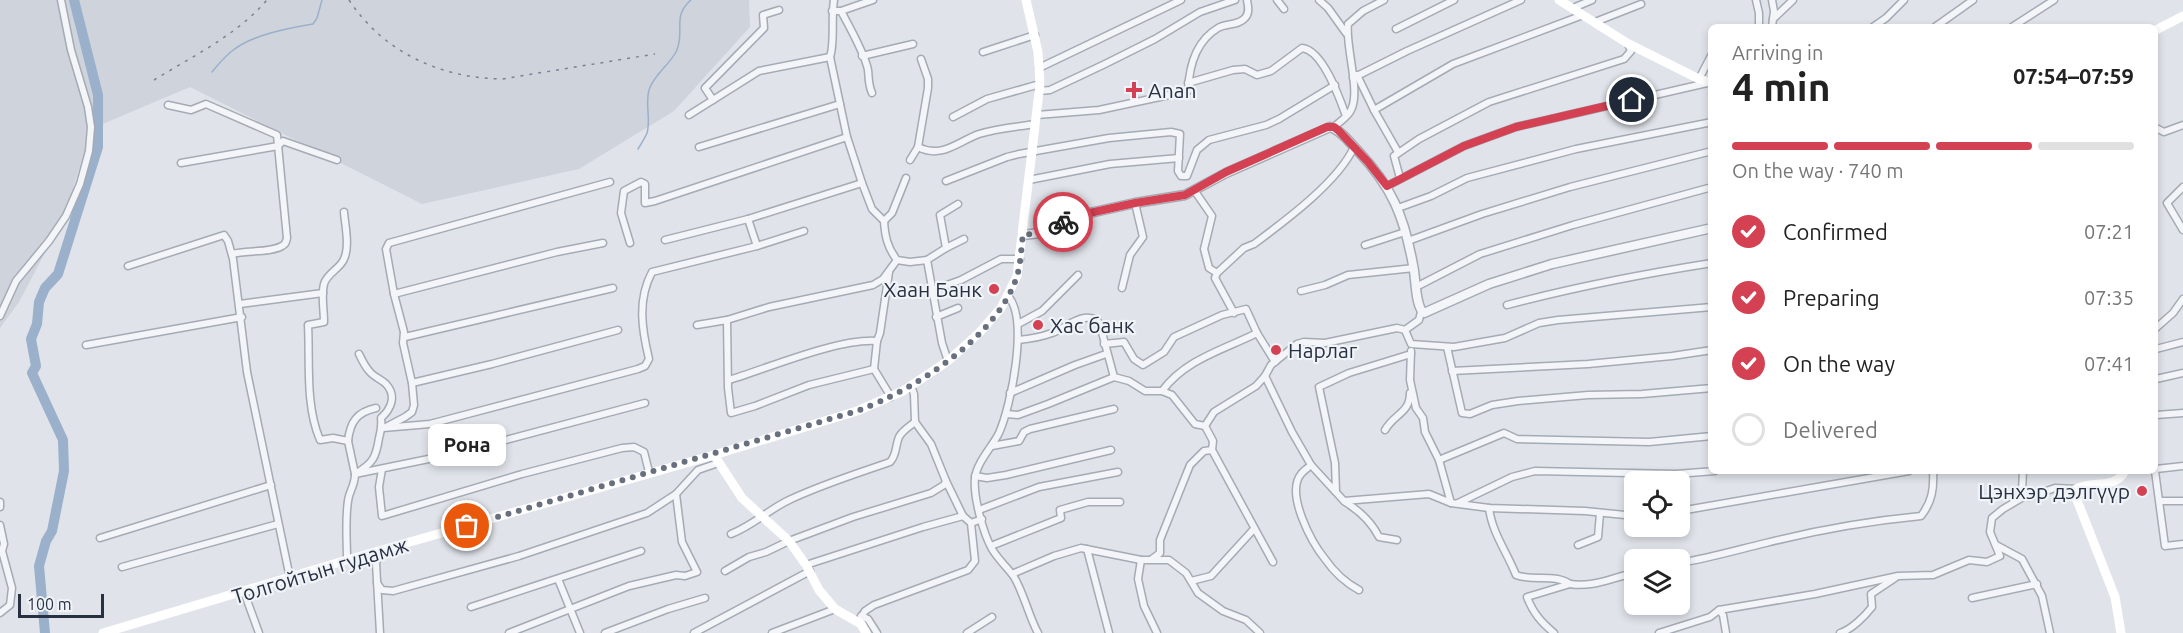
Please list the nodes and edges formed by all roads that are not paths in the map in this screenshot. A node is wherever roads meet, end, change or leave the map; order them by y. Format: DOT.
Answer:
graph roads {
  1 [pos="61,0"];
  2 [pos="834,0"];
  3 [pos="873,0"];
  4 [pos="1026,0"];
  5 [pos="1181,0"];
  6 [pos="1235,0"];
  7 [pos="1247,0"];
  8 [pos="1277,0"];
  9 [pos="1319,0"];
  10 [pos="1384,0"];
  11 [pos="1454,0"];
  12 [pos="1521,0"];
  13 [pos="1559,0"];
  14 [pos="1592,0"];
  15 [pos="1756,0"];
  16 [pos="1772,0"];
  17 [pos="1793,0"];
  18 [pos="1904,0"];
  19 [pos="1973,0"];
  20 [pos="2054,0"];
  21 [pos="1641,4"];
  22 [pos="1573,8"];
  23 [pos="1284,9"];
  24 [pos="779,10"];
  25 [pos="832,11"];
  26 [pos="841,11"];
  27 [pos="1583,15"];
  28 [pos="2183,16"];
  29 [pos="1773,20"];
  30 [pos="1595,22"];
  31 [pos="1759,24"];
  32 [pos="1772,24"];
  33 [pos="1877,24"];
  34 [pos="1939,24"];
  35 [pos="2017,24"];
  36 [pos="1396,28"];
  37 [pos="2158,29"];
  38 [pos="1346,33"];
  39 [pos="1035,35"];
  40 [pos="1628,43"];
  41 [pos="914,44"];
  42 [pos="983,52"];
  43 [pos="862,56"];
  44 [pos="830,57"];
  45 [pos="921,59"];
  46 [pos="1039,69"];
  47 [pos="1355,77"];
  48 [pos="1706,82"];
  49 [pos="1188,83"];
  50 [pos="1335,85"];
  51 [pos="1039,87"];
  52 [pos="872,93"];
  53 [pos="713,100"];
  54 [pos="840,104"];
  55 [pos="168,105"];
  56 [pos="1374,110"];
  57 [pos="689,116"];
  58 [pos="1346,116"];
  59 [pos="953,117"];
  60 [pos="1036,119"];
  61 [pos="1708,123"];
  62 [pos="2183,125"];
  63 [pos="1334,127"];
  64 [pos="2158,129"];
  65 [pos="847,137"];
  66 [pos="278,146"];
  67 [pos="699,147"];
  68 [pos="918,147"];
  69 [pos="1354,147"];
  70 [pos="1032,152"];
  71 [pos="1398,152"];
  72 [pos="1708,152"];
  73 [pos="1179,158"];
  74 [pos="337,160"];
  75 [pos="910,160"];
  76 [pos="181,163"];
  77 [pos="906,178"];
  78 [pos="1400,178"];
  79 [pos="1029,180"];
  80 [pos="946,181"];
  81 [pos="610,182"];
  82 [pos="862,183"];
  83 [pos="1387,186"];
  84 [pos="2183,187"];
  85 [pos="1708,188"];
  86 [pos="1194,190"];
  87 [pos="1135,203"];
  88 [pos="958,204"];
  89 [pos="1398,208"];
  90 [pos="344,212"];
  91 [pos="748,219"];
  92 [pos="884,221"];
  93 [pos="1708,229"];
  94 [pos="2183,230"];
  95 [pos="804,231"];
  96 [pos="1023,235"];
  97 [pos="1406,236"];
  98 [pos="964,239"];
  99 [pos="665,240"];
  100 [pos="603,243"];
  101 [pos="630,243"];
  102 [pos="1365,245"];
  103 [pos="757,246"];
  104 [pos="946,248"];
  105 [pos="232,254"];
  106 [pos="1020,259"];
  107 [pos="897,260"];
  108 [pos="927,260"];
  109 [pos="1708,264"];
  110 [pos="128,267"];
  111 [pos="1414,268"];
  112 [pos="890,270"];
  113 [pos="1217,273"];
  114 [pos="1078,275"];
  115 [pos="1416,287"];
  116 [pos="613,288"];
  117 [pos="1122,288"];
  118 [pos="933,290"];
  119 [pos="1301,291"];
  120 [pos="323,293"];
  121 [pos="394,294"];
  122 [pos="1008,296"];
  123 [pos="2183,299"];
  124 [pos="240,304"];
  125 [pos="1507,305"];
  126 [pos="1708,307"];
  127 [pos="958,308"];
  128 [pos="2183,310"];
  129 [pos="1421,312"];
  130 [pos="1234,313"];
  131 [pos="2173,313"];
  132 [pos="0,316"];
  133 [pos="242,316"];
  134 [pos="936,317"];
  135 [pos="727,320"];
  136 [pos="1018,324"];
  137 [pos="697,325"];
  138 [pos="2158,326"];
  139 [pos="618,330"];
  140 [pos="1405,330"];
  141 [pos="1257,333"];
  142 [pos="405,337"];
  143 [pos="1018,340"];
  144 [pos="877,341"];
  145 [pos="2183,342"];
  146 [pos="1104,344"];
  147 [pos="1412,344"];
  148 [pos="87,345"];
  149 [pos="1447,347"];
  150 [pos="2158,348"];
  151 [pos="1708,351"];
  152 [pos="359,354"];
  153 [pos="1106,354"];
  154 [pos="1411,354"];
  155 [pos="948,361"];
  156 [pos="1275,362"];
  157 [pos="874,369"];
  158 [pos="1452,371"];
  159 [pos="2183,373"];
  160 [pos="1265,376"];
  161 [pos="1114,377"];
  162 [pos="2158,379"];
  163 [pos="729,380"];
  164 [pos="1410,380"];
  165 [pos="412,383"];
  166 [pos="911,386"];
  167 [pos="1708,388"];
  168 [pos="1162,391"];
  169 [pos="1010,393"];
  170 [pos="891,397"];
  171 [pos="645,403"];
  172 [pos="376,408"];
  173 [pos="1114,409"];
  174 [pos="1006,414"];
  175 [pos="2183,414"];
  176 [pos="2158,415"];
  177 [pos="915,422"];
  178 [pos="1205,426"];
  179 [pos="382,428"];
  180 [pos="1385,430"];
  181 [pos="1708,436"];
  182 [pos="348,441"];
  183 [pos="992,446"];
  184 [pos="1111,450"];
  185 [pos="1212,450"];
  186 [pos="716,459"];
  187 [pos="1439,460"];
  188 [pos="1311,465"];
  189 [pos="2183,466"];
  190 [pos="382,469"];
  191 [pos="2158,470"];
  192 [pos="1708,471"];
  193 [pos="649,472"];
  194 [pos="1119,472"];
  195 [pos="355,474"];
  196 [pos="1892,474"];
  197 [pos="1934,474"];
  198 [pos="2023,474"];
  199 [pos="2122,474"];
  200 [pos="2156,474"];
  201 [pos="975,476"];
  202 [pos="946,481"];
  203 [pos="271,485"];
  204 [pos="2076,489"];
  205 [pos="1336,492"];
  206 [pos="676,494"];
  207 [pos="2025,496"];
  208 [pos="1344,501"];
  209 [pos="2160,501"];
  210 [pos="2183,501"];
  211 [pos="0,502"];
  212 [pos="1120,502"];
  213 [pos="1455,503"];
  214 [pos="0,507"];
  215 [pos="1489,508"];
  216 [pos="1690,509"];
  217 [pos="979,510"];
  218 [pos="1600,513"];
  219 [pos="1624,515"];
  220 [pos="762,516"];
  221 [pos="963,516"];
  222 [pos="982,519"];
  223 [pos="971,523"];
  224 [pos="278,524"];
  225 [pos="0,525"];
  226 [pos="1253,530"];
  227 [pos="731,534"];
  228 [pos="100,538"];
  229 [pos="1397,540"];
  230 [pos="789,541"];
  231 [pos="2183,544"];
  232 [pos="1578,545"];
  233 [pos="1996,545"];
  234 [pos="991,546"];
  235 [pos="1087,549"];
  236 [pos="380,551"];
  237 [pos="641,552"];
  238 [pos="347,560"];
  239 [pos="1141,560"];
  240 [pos="1151,560"];
  241 [pos="1690,561"];
  242 [pos="1273,562"];
  243 [pos="122,567"];
  244 [pos="808,568"];
  245 [pos="725,571"];
  246 [pos="1012,574"];
  247 [pos="1624,576"];
  248 [pos="1898,576"];
  249 [pos="290,578"];
  250 [pos="558,579"];
  251 [pos="1191,581"];
  252 [pos="377,583"];
  253 [pos="1570,584"];
  254 [pos="2037,584"];
  255 [pos="1359,590"];
  256 [pos="244,592"];
  257 [pos="705,598"];
  258 [pos="1972,598"];
  259 [pos="471,607"];
  260 [pos="835,609"];
  261 [pos="571,610"];
  262 [pos="1719,610"];
  263 [pos="0,613"];
  264 [pos="992,617"];
  265 [pos="860,619"];
  266 [pos="697,632"];
  267 [pos="863,632"];
  268 [pos="103,633"];
  269 [pos="259,633"];
  270 [pos="380,633"];
  271 [pos="509,633"];
  272 [pos="580,633"];
  273 [pos="605,633"];
  274 [pos="772,633"];
  275 [pos="877,633"];
  276 [pos="967,633"];
  277 [pos="1038,633"];
  278 [pos="1108,633"];
  279 [pos="1157,633"];
  280 [pos="1260,633"];
  281 [pos="1554,633"];
  282 [pos="1659,633"];
  283 [pos="1726,633"];
  284 [pos="1840,633"];
  285 [pos="2050,633"];
  286 [pos="2121,633"];
  1 -- 132 [label="street"];
  2 -- 25 [label="street"];
  3 -- 26 [label="street"];
  4 -- 39 [label="main road, Толгойтын гудамж"];
  5 -- 46 [label="street"];
  6 -- 51 [label="street"];
  7 -- 49 [label="street"];
  8 -- 23 [label="street"];
  9 -- 38 [label="street"];
  10 -- 38 [label="street"];
  11 -- 36 [label="street"];
  12 -- 47 [label="street"];
  13 -- 22 [label="main road"];
  14 -- 22 [label="street"];
  15 -- 31 [label="street"];
  16 -- 29 [label="street"];
  17 -- 29 [label="street"];
  18 -- 33 [label="street"];
  19 -- 34 [label="street"];
  20 -- 35 [label="street"];
  21 -- 30 [label="street"];
  22 -- 27 [label="main road"];
  24 -- 53 [label="street"];
  25 -- 26 [label="street"];
  25 -- 44 [label="street"];
  26 -- 43 [label="street"];
  27 -- 30 [label="main road"];
  27 -- 56 [label="street"];
  28 -- 37 [label="main road"];
  29 -- 32 [label="street"];
  30 -- 40 [label="main road"];
  38 -- 47 [label="street"];
  39 -- 42 [label="street"];
  39 -- 46 [label="main road, Толгойтын гудамж"];
  40 -- 48 [label="main road"];
  40 -- 71 [label="street"];
  41 -- 43 [label="street"];
  43 -- 52 [label="street"];
  44 -- 53 [label="street"];
  44 -- 54 [label="street"];
  45 -- 68 [label="street"];
  46 -- 51 [label="main road, Толгойтын гудамж"];
  47 -- 56 [label="street"];
  47 -- 58 [label="street"];
  48 -- 78 [label="street"];
  49 -- 50 [label="street"];
  49 -- 60 [label="street"];
  50 -- 58 [label="street"];
  50 -- 73 [label="street"];
  51 -- 59 [label="street"];
  51 -- 60 [label="main road, Толгойтын гудамж"];
  53 -- 57 [label="street"];
  54 -- 65 [label="street"];
  54 -- 67 [label="street"];
  55 -- 66 [label="street"];
  56 -- 71 [label="street"];
  58 -- 63 [label="street"];
  60 -- 68 [label="street"];
  60 -- 70 [label="main road, Толгойтын гудамж"];
  61 -- 89 [label="street"];
  62 -- 64 [label="street"];
  63 -- 69 [label="street"];
  63 -- 86 [label="street"];
  65 -- 82 [label="street"];
  65 -- 101 [label="street"];
  66 -- 74 [label="street"];
  66 -- 76 [label="street"];
  66 -- 105 [label="street"];
  68 -- 75 [label="street"];
  69 -- 83 [label="street"];
  69 -- 113 [label="street"];
  70 -- 73 [label="street"];
  70 -- 79 [label="main road, Толгойтын гудамж"];
  70 -- 80 [label="street"];
  71 -- 78 [label="street"];
  72 -- 97 [label="street"];
  73 -- 79 [label="street"];
  77 -- 92 [label="street"];
  78 -- 83 [label="street"];
  79 -- 96 [label="main road, Толгойтын гудамж"];
  81 -- 121 [label="street"];
  82 -- 91 [label="street"];
  82 -- 92 [label="street"];
  83 -- 89 [label="street"];
  84 -- 94 [label="street"];
  85 -- 115 [label="street"];
  86 -- 87 [label="street"];
  86 -- 113 [label="street"];
  87 -- 96 [label="street"];
  87 -- 117 [label="street"];
  88 -- 104 [label="street"];
  89 -- 97 [label="street"];
  90 -- 120 [label="street"];
  91 -- 99 [label="street"];
  91 -- 103 [label="street"];
  92 -- 107 [label="street"];
  93 -- 129 [label="street"];
  95 -- 103 [label="street"];
  96 -- 106 [label="main road, Толгойтын гудамж"];
  97 -- 102 [label="street"];
  97 -- 111 [label="street"];
  98 -- 104 [label="street"];
  100 -- 121 [label="street"];
  103 -- 179 [label="street"];
  104 -- 108 [label="street"];
  105 -- 110 [label="street"];
  105 -- 124 [label="street"];
  106 -- 118 [label="street"];
  106 -- 122 [label="main road, Толгойтын гудамж"];
  107 -- 108 [label="street"];
  107 -- 112 [label="street"];
  108 -- 118 [label="street"];
  109 -- 125 [label="street"];
  111 -- 115 [label="street"];
  111 -- 119 [label="street"];
  112 -- 135 [label="street"];
  112 -- 144 [label="street"];
  113 -- 130 [label="street"];
  114 -- 136 [label="street"];
  115 -- 129 [label="street"];
  116 -- 142 [label="street"];
  118 -- 134 [label="street"];
  120 -- 124 [label="street"];
  120 -- 182 [label="street"];
  121 -- 142 [label="street"];
  122 -- 136 [label="street"];
  122 -- 155 [label="main road, Толгойтын гудамж"];
  123 -- 131 [label="street"];
  124 -- 133 [label="street"];
  126 -- 149 [label="street"];
  127 -- 134 [label="street"];
  128 -- 131 [label="street"];
  129 -- 140 [label="street"];
  130 -- 141 [label="street"];
  130 -- 146 [label="street"];
  131 -- 138 [label="street"];
  133 -- 148 [label="street"];
  133 -- 203 [label="street"];
  134 -- 155 [label="street"];
  135 -- 137 [label="street"];
  135 -- 163 [label="street"];
  136 -- 143 [label="street"];
  139 -- 165 [label="street"];
  140 -- 147 [label="street"];
  140 -- 156 [label="street"];
  141 -- 156 [label="street"];
  141 -- 168 [label="street"];
  142 -- 165 [label="street"];
  143 -- 146 [label="street"];
  143 -- 169 [label="street"];
  144 -- 157 [label="street"];
  144 -- 163 [label="street"];
  145 -- 150 [label="street"];
  146 -- 153 [label="street"];
  147 -- 149 [label="street"];
  147 -- 154 [label="street"];
  149 -- 158 [label="street"];
  151 -- 158 [label="street"];
  152 -- 179 [label="street"];
  153 -- 161 [label="street"];
  153 -- 169 [label="street"];
  154 -- 164 [label="street"];
  154 -- 205 [label="street"];
  155 -- 166 [label="main road, Толгойтын гудамж"];
  156 -- 160 [label="street"];
  157 -- 163 [label="street"];
  157 -- 170 [label="street"];
  158 -- 167 [label="street"];
  159 -- 162 [label="street"];
  160 -- 178 [label="street"];
  160 -- 188 [label="street"];
  161 -- 168 [label="street"];
  161 -- 174 [label="street"];
  164 -- 180 [label="street"];
  164 -- 187 [label="street"];
  165 -- 179 [label="street"];
  166 -- 170 [label="main road, Толгойтын гудамж"];
  166 -- 177 [label="street"];
  168 -- 178 [label="street"];
  169 -- 174 [label="street"];
  170 -- 186 [label="main road, Толгойтын гудамж"];
  171 -- 190 [label="street"];
  172 -- 182 [label="street"];
  173 -- 183 [label="street"];
  174 -- 183 [label="street"];
  175 -- 176 [label="street"];
  177 -- 202 [label="street"];
  177 -- 220 [label="street"];
  178 -- 185 [label="street"];
  179 -- 195 [label="street"];
  181 -- 187 [label="street"];
  182 -- 195 [label="street"];
  183 -- 201 [label="street"];
  184 -- 201 [label="street"];
  185 -- 226 [label="street"];
  185 -- 240 [label="street"];
  186 -- 193 [label="main road, Толгойтын гудамж"];
  186 -- 206 [label="street"];
  186 -- 220 [label="main road"];
  187 -- 213 [label="street"];
  188 -- 205 [label="street"];
  188 -- 255 [label="street"];
  189 -- 191 [label="street"];
  190 -- 193 [label="street"];
  190 -- 195 [label="street"];
  192 -- 213 [label="street"];
  193 -- 236 [label="main road, Толгойтын гудамж"];
  194 -- 217 [label="street"];
  195 -- 238 [label="street"];
  196 -- 216 [label="street"];
  197 -- 241 [label="street"];
  198 -- 207 [label="street"];
  199 -- 204 [label="main road"];
  200 -- 209 [label="street"];
  201 -- 217 [label="street"];
  202 -- 221 [label="street"];
  202 -- 230 [label="street"];
  203 -- 224 [label="street"];
  203 -- 228 [label="street"];
  204 -- 207 [label="street"];
  204 -- 286 [label="main road"];
  205 -- 208 [label="street"];
  206 -- 252 [label="street"];
  206 -- 261 [label="street"];
  207 -- 233 [label="street"];
  208 -- 213 [label="street"];
  208 -- 229 [label="street"];
  209 -- 210 [label="street"];
  209 -- 231 [label="street"];
  211 -- 214 [label="street"];
  212 -- 234 [label="street"];
  213 -- 215 [label="street"];
  215 -- 218 [label="street"];
  215 -- 253 [label="street"];
  217 -- 222 [label="street"];
  218 -- 219 [label="street"];
  218 -- 232 [label="street"];
  220 -- 227 [label="street"];
  220 -- 230 [label="main road"];
  221 -- 223 [label="street"];
  221 -- 244 [label="street"];
  222 -- 223 [label="street"];
  222 -- 234 [label="street"];
  223 -- 265 [label="street"];
  224 -- 243 [label="street"];
  224 -- 249 [label="street"];
  225 -- 263 [label="street"];
  226 -- 242 [label="street"];
  226 -- 251 [label="street"];
  230 -- 244 [label="main road"];
  230 -- 245 [label="street"];
  233 -- 248 [label="street"];
  233 -- 254 [label="street"];
  234 -- 246 [label="street"];
  235 -- 239 [label="street"];
  235 -- 246 [label="street"];
  235 -- 278 [label="street"];
  236 -- 238 [label="main road, Толгойтын гудамж"];
  236 -- 252 [label="street"];
  237 -- 250 [label="street"];
  238 -- 249 [label="main road, Толгойтын гудамж"];
  239 -- 240 [label="street"];
  239 -- 279 [label="street"];
  240 -- 251 [label="street"];
  244 -- 260 [label="main road"];
  244 -- 266 [label="street"];
  246 -- 277 [label="street"];
  247 -- 253 [label="street"];
  248 -- 262 [label="street"];
  248 -- 284 [label="street"];
  249 -- 256 [label="main road, Толгойтын гудамж"];
  250 -- 259 [label="street"];
  250 -- 261 [label="street"];
  251 -- 280 [label="street"];
  252 -- 270 [label="street"];
  253 -- 281 [label="street"];
  254 -- 258 [label="street"];
  254 -- 285 [label="street"];
  256 -- 268 [label="main road, Толгойтын гудамж"];
  256 -- 269 [label="street"];
  257 -- 273 [label="street"];
  260 -- 265 [label="main road"];
  260 -- 274 [label="street"];
  261 -- 271 [label="street"];
  261 -- 272 [label="street"];
  262 -- 282 [label="street"];
  262 -- 283 [label="street"];
  264 -- 276 [label="street"];
  265 -- 267 [label="main road"];
  265 -- 275 [label="street"];
}
